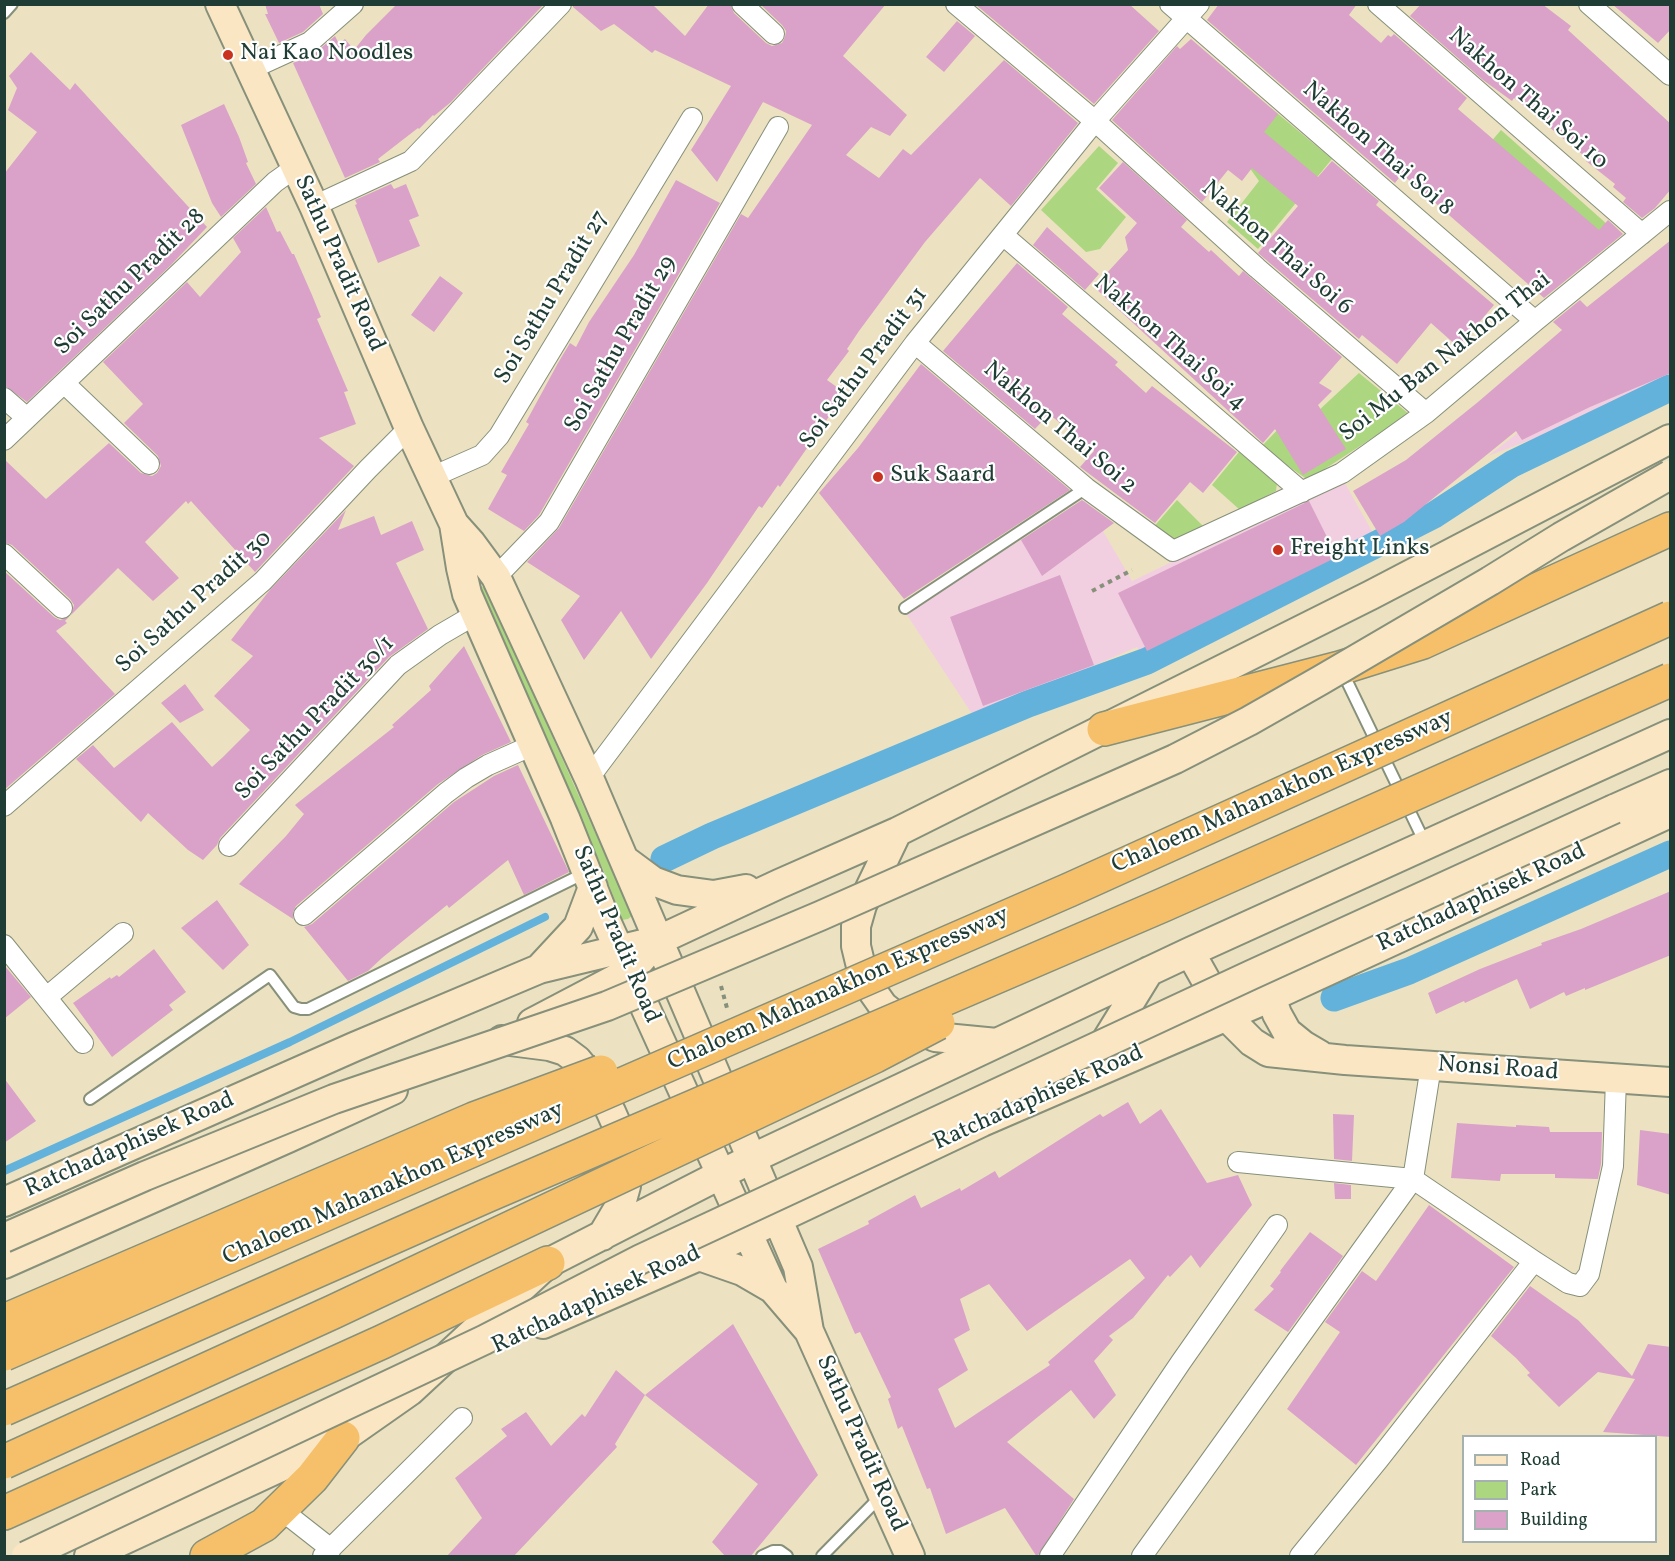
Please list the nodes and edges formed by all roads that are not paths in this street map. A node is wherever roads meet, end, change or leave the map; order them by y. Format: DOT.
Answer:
graph roads {
  1 [pos="12,4"];
  2 [pos="220,4"];
  3 [pos="353,4"];
  4 [pos="561,4"];
  5 [pos="742,4"];
  6 [pos="956,4"];
  7 [pos="1170,4"];
  8 [pos="1377,4"];
  9 [pos="1588,4"];
  10 [pos="1193,11"];
  11 [pos="4,13"];
  12 [pos="774,34"];
  13 [pos="250,69"];
  14 [pos="1671,75"];
  15 [pos="692,118"];
  16 [pos="1095,121"];
  17 [pos="778,127"];
  18 [pos="296,167"];
  19 [pos="314,206"];
  20 [pos="1671,211"];
  21 [pos="1642,234"];
  22 [pos="1003,235"];
  23 [pos="1535,321"];
  24 [pos="915,343"];
  25 [pos="64,382"];
  26 [pos="4,398"];
  27 [pos="1426,413"];
  28 [pos="27,418"];
  29 [pos="409,428"];
  30 [pos="1671,439"];
  31 [pos="4,440"];
  32 [pos="149,464"];
  33 [pos="1671,475"];
  34 [pos="432,477"];
  35 [pos="1086,488"];
  36 [pos="1302,492"];
  37 [pos="454,524"];
  38 [pos="1671,529"];
  39 [pos="1173,551"];
  40 [pos="4,554"];
  41 [pos="496,577"];
  42 [pos="62,608"];
  43 [pos="905,608"];
  44 [pos="476,615"];
  45 [pos="1671,618"];
  46 [pos="1340,668"];
  47 [pos="1671,680"];
  48 [pos="1104,729"];
  49 [pos="1671,734"];
  50 [pos="533,745"];
  51 [pos="590,778"];
  52 [pos="1671,784"];
  53 [pos="4,806"];
  54 [pos="1671,813"];
  55 [pos="897,832"];
  56 [pos="1425,843"];
  57 [pos="229,846"];
  58 [pos="626,861"];
  59 [pos="590,879"];
  60 [pos="779,884"];
  61 [pos="1163,905"];
  62 [pos="304,915"];
  63 [pos="123,933"];
  64 [pos="659,940"];
  65 [pos="4,945"];
  66 [pos="1190,952"];
  67 [pos="924,954"];
  68 [pos="625,960"];
  69 [pos="538,969"];
  70 [pos="1149,971"];
  71 [pos="1271,997"];
  72 [pos="47,998"];
  73 [pos="1226,1016"];
  74 [pos="500,1040"];
  75 [pos="83,1043"];
  76 [pos="997,1043"];
  77 [pos="1326,1058"];
  78 [pos="1431,1066"];
  79 [pos="1083,1078"];
  80 [pos="1616,1079"];
  81 [pos="1671,1082"];
  82 [pos="245,1095"];
  83 [pos="90,1099"];
  84 [pos="751,1159"];
  85 [pos="1238,1162"];
  86 [pos="722,1174"];
  87 [pos="1413,1179"];
  88 [pos="820,1198"];
  89 [pos="4,1202"];
  90 [pos="132,1208"];
  91 [pos="776,1218"];
  92 [pos="1277,1225"];
  93 [pos="747,1232"];
  94 [pos="602,1236"];
  95 [pos="4,1238"];
  96 [pos="699,1256"];
  97 [pos="1534,1262"];
  98 [pos="548,1263"];
  99 [pos="4,1264"];
  100 [pos="798,1267"];
  101 [pos="773,1289"];
  102 [pos="4,1321"];
  103 [pos="809,1331"];
  104 [pos="4,1354"];
  105 [pos="410,1391"];
  106 [pos="4,1409"];
  107 [pos="462,1418"];
  108 [pos="343,1438"];
  109 [pos="4,1462"];
  110 [pos="883,1495"];
  111 [pos="280,1509"];
  112 [pos="4,1513"];
  113 [pos="327,1553"];
  114 [pos="27,1557"];
  115 [pos="89,1557"];
  116 [pos="207,1557"];
  117 [pos="762,1557"];
  118 [pos="787,1557"];
  119 [pos="822,1557"];
  120 [pos="910,1557"];
  121 [pos="1050,1557"];
  122 [pos="1142,1557"];
  123 [pos="1300,1557"];
  1 -- 11 [label="lane"];
  2 -- 13 [label="main road, Sathu Pradit Road"];
  3 -- 13 [label="street"];
  4 -- 19 [label="street"];
  5 -- 12 [label="street"];
  6 -- 16 [label="street, Nakhon Thai Soi 6"];
  7 -- 10 [label="street, Nakhon Thai Soi 8"];
  8 -- 21 [label="street, Nakhon Thai Soi 10"];
  9 -- 14 [label="street"];
  10 -- 16 [label="street, Soi Sathu Pradit 31"];
  10 -- 23 [label="street, Nakhon Thai Soi 8"];
  13 -- 18 [label="main road, Sathu Pradit Road"];
  15 -- 34 [label="street, Soi Sathu Pradit 27"];
  16 -- 22 [label="street, Soi Sathu Pradit 31"];
  16 -- 27 [label="street, Nakhon Thai Soi 6"];
  17 -- 41 [label="street, Soi Sathu Pradit 29"];
  18 -- 19 [label="main road, Sathu Pradit Road"];
  18 -- 25 [label="street, Soi Sathu Pradit 28"];
  19 -- 29 [label="main road, Sathu Pradit Road"];
  20 -- 21 [label="street, Soi Mu Ban Nakhon Thai"];
  21 -- 23 [label="street, Soi Mu Ban Nakhon Thai"];
  22 -- 24 [label="street, Soi Sathu Pradit 31"];
  22 -- 36 [label="street, Nakhon Thai Soi 4"];
  23 -- 27 [label="street, Soi Mu Ban Nakhon Thai"];
  24 -- 35 [label="street, Nakhon Thai Soi 2"];
  24 -- 51 [label="street, Soi Sathu Pradit 31"];
  25 -- 28 [label="street, Soi Sathu Pradit 28"];
  25 -- 32 [label="street"];
  26 -- 28 [label="street"];
  27 -- 36 [label="street, Soi Mu Ban Nakhon Thai"];
  28 -- 31 [label="street, Soi Sathu Pradit 28"];
  29 -- 34 [label="main road, Sathu Pradit Road"];
  29 -- 53 [label="street, Soi Sathu Pradit 30"];
  30 -- 48 [label="main road, Ratchadaphisek Road"];
  33 -- 95 [label="main road, Ratchadaphisek Road, bridge"];
  34 -- 37 [label="main road, Sathu Pradit Road"];
  35 -- 39 [label="street, Nakhon Thai Soi 2"];
  35 -- 43 [label="lane"];
  36 -- 39 [label="street, Soi Mu Ban Nakhon Thai"];
  37 -- 41 [label="main road, Sathu Pradit Road"];
  37 -- 44 [label="main road, Sathu Pradit Road"];
  38 -- 46 [label="highway"];
  40 -- 42 [label="street"];
  41 -- 51 [label="main road, Sathu Pradit Road"];
  44 -- 50 [label="main road, Sathu Pradit Road"];
  44 -- 57 [label="street, Soi Sathu Pradit 30/1"];
  45 -- 67 [label="highway, Chaloem Mahanakhon Expressway, bridge"];
  46 -- 48 [label="highway"];
  46 -- 56 [label="lane"];
  47 -- 61 [label="highway, Chaloem Mahanakhon Expressway, bridge"];
  48 -- 55 [label="main road, Ratchadaphisek Road"];
  49 -- 56 [label="main road, Ratchadaphisek Road"];
  50 -- 59 [label="main road, Sathu Pradit Road"];
  50 -- 62 [label="street"];
  51 -- 58 [label="main road, Sathu Pradit Road"];
  52 -- 114 [label="main road, Ratchadaphisek Road, bridge"];
  54 -- 71 [label="main road, Ratchadaphisek Road"];
  55 -- 60 [label="main road, Ratchadaphisek Road"];
  55 -- 76 [label="main road"];
  56 -- 66 [label="main road, Ratchadaphisek Road"];
  58 -- 60 [label="main road"];
  58 -- 64 [label="main road, Sathu Pradit Road"];
  59 -- 68 [label="main road, Sathu Pradit Road"];
  59 -- 69 [label="main road"];
  59 -- 83 [label="lane"];
  60 -- 64 [label="main road, Ratchadaphisek Road"];
  61 -- 106 [label="highway, Chaloem Mahanakhon Expressway, bridge"];
  61 -- 109 [label="highway, bridge"];
  63 -- 72 [label="street"];
  64 -- 68 [label="main road, Ratchadaphisek Road"];
  64 -- 84 [label="main road, Sathu Pradit Road"];
  65 -- 72 [label="street"];
  66 -- 70 [label="main road, Ratchadaphisek Road"];
  66 -- 73 [label="main road, Nonsi Road"];
  67 -- 102 [label="highway, bridge"];
  67 -- 104 [label="highway, Chaloem Mahanakhon Expressway, bridge"];
  68 -- 69 [label="main road, Ratchadaphisek Road"];
  68 -- 74 [label="main road, Ratchadaphisek Road"];
  68 -- 86 [label="main road, Sathu Pradit Road"];
  69 -- 82 [label="main road, Ratchadaphisek Road"];
  70 -- 76 [label="main road, Ratchadaphisek Road"];
  70 -- 79 [label="main road"];
  71 -- 73 [label="main road, Ratchadaphisek Road"];
  71 -- 77 [label="main road, Nonsi Road"];
  72 -- 75 [label="street"];
  73 -- 77 [label="main road, Nonsi Road"];
  73 -- 79 [label="main road, Ratchadaphisek Road"];
  74 -- 90 [label="main road, Ratchadaphisek Road"];
  74 -- 94 [label="main road"];
  76 -- 84 [label="main road, Ratchadaphisek Road"];
  77 -- 78 [label="main road, Nonsi Road"];
  78 -- 80 [label="main road, Nonsi Road"];
  78 -- 87 [label="street"];
  79 -- 88 [label="main road, Ratchadaphisek Road"];
  80 -- 81 [label="main road, Nonsi Road"];
  80 -- 97 [label="street"];
  82 -- 89 [label="main road, Ratchadaphisek Road"];
  82 -- 90 [label="main road"];
  84 -- 86 [label="main road, Ratchadaphisek Road"];
  84 -- 91 [label="main road, Sathu Pradit Road"];
  85 -- 87 [label="street"];
  86 -- 93 [label="main road, Sathu Pradit Road"];
  86 -- 94 [label="main road, Ratchadaphisek Road"];
  87 -- 97 [label="street"];
  87 -- 122 [label="street"];
  88 -- 91 [label="main road, Ratchadaphisek Road"];
  88 -- 100 [label="main road"];
  90 -- 99 [label="main road, Ratchadaphisek Road"];
  91 -- 93 [label="main road, Ratchadaphisek Road"];
  91 -- 100 [label="main road, Sathu Pradit Road"];
  92 -- 121 [label="street"];
  93 -- 96 [label="main road, Ratchadaphisek Road"];
  93 -- 101 [label="main road, Sathu Pradit Road"];
  94 -- 98 [label="main road, Ratchadaphisek Road"];
  96 -- 101 [label="main road"];
  96 -- 105 [label="main road, Ratchadaphisek Road"];
  97 -- 123 [label="street"];
  98 -- 105 [label="main road, Ratchadaphisek Road"];
  98 -- 112 [label="highway"];
  100 -- 103 [label="main road, Sathu Pradit Road"];
  101 -- 103 [label="main road, Sathu Pradit Road"];
  103 -- 110 [label="main road, Sathu Pradit Road"];
  105 -- 108 [label="main road, Ratchadaphisek Road"];
  107 -- 113 [label="street"];
  108 -- 111 [label="highway"];
  108 -- 115 [label="main road, Ratchadaphisek Road"];
  110 -- 119 [label="lane"];
  110 -- 120 [label="main road, Sathu Pradit Road"];
  111 -- 113 [label="street"];
  111 -- 116 [label="highway"];
  117 -- 118 [label="lane"];
}
